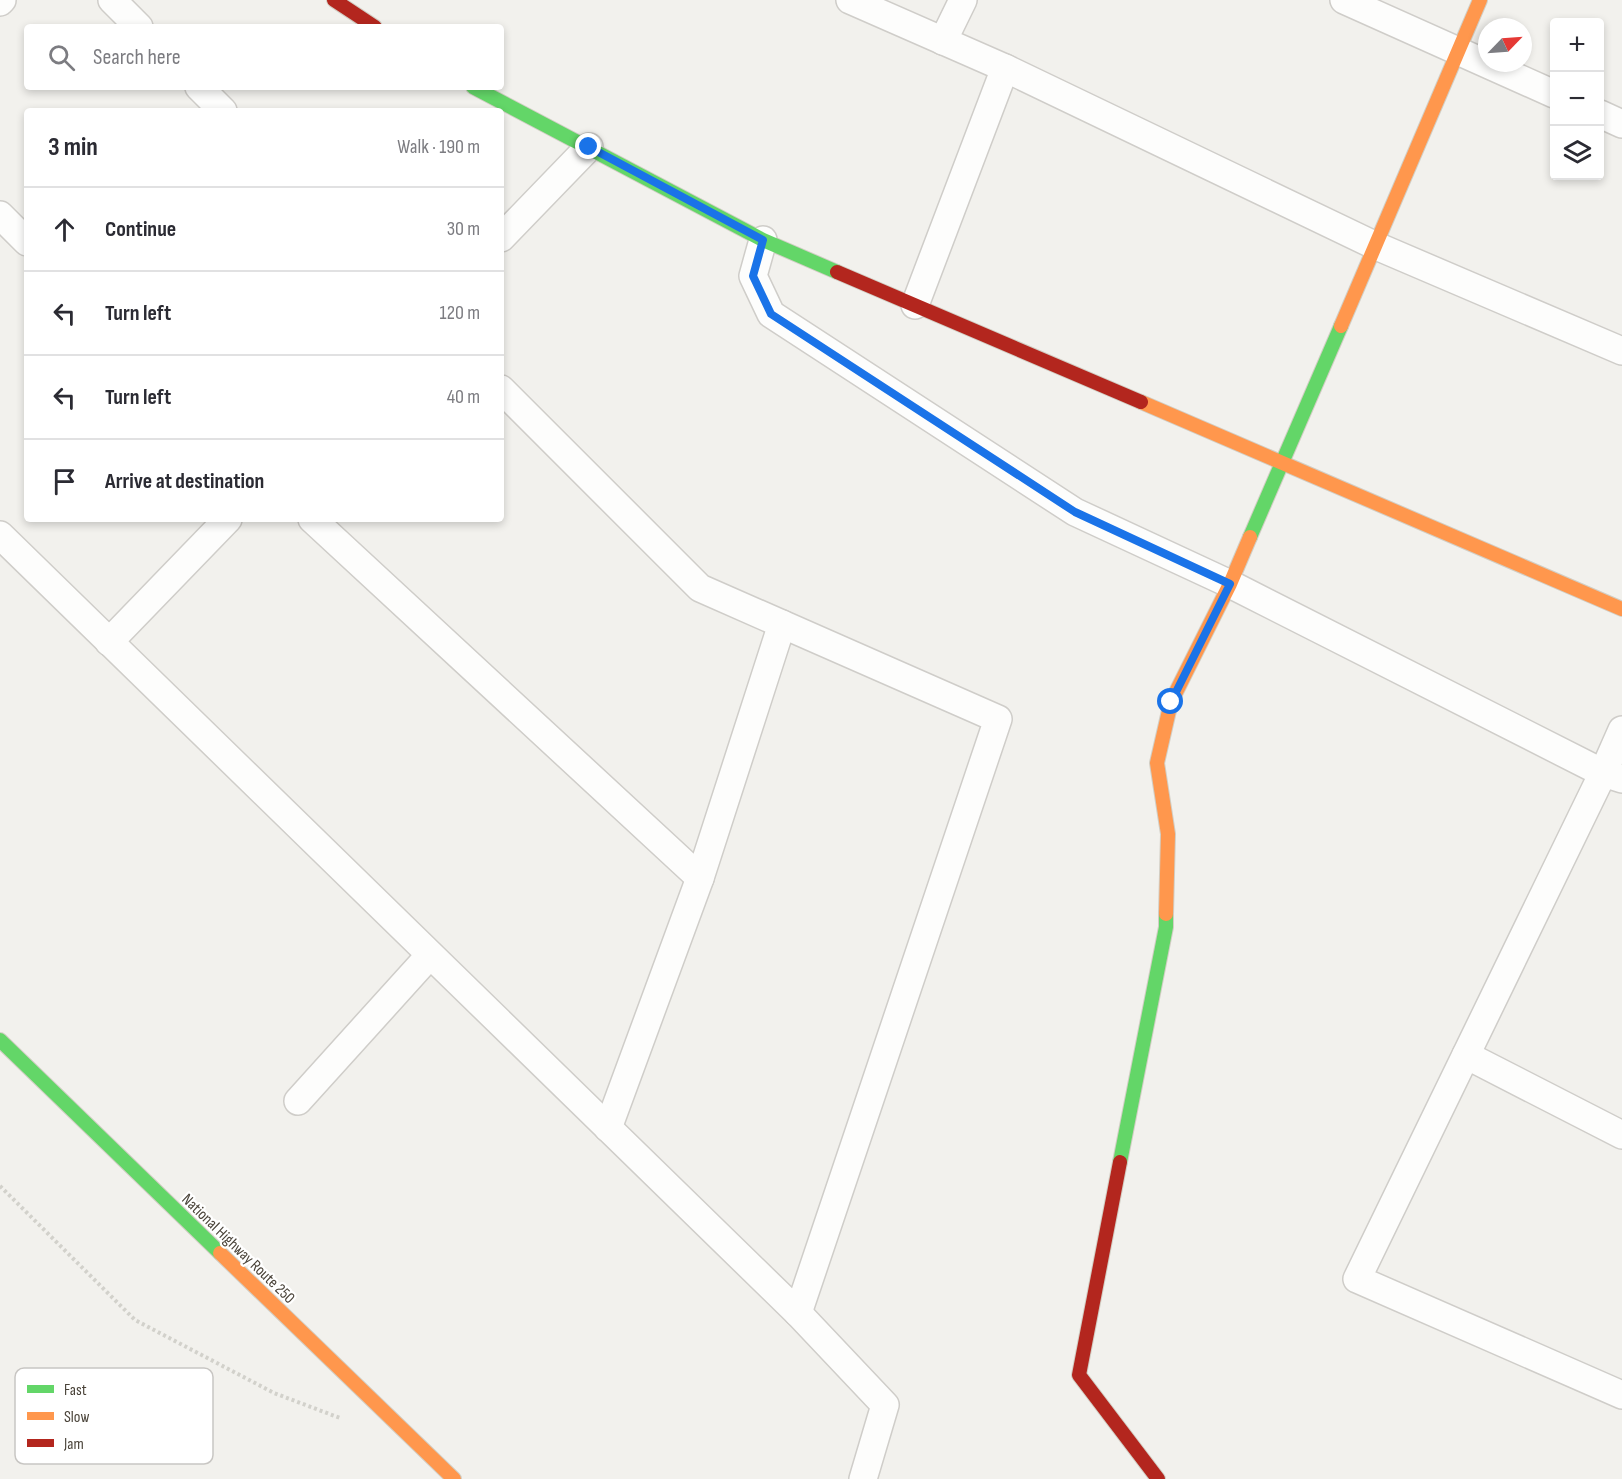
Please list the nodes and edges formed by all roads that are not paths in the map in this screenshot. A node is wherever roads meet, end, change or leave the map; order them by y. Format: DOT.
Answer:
graph roads {
  1 [pos="112,0"];
  2 [pos="334,0"];
  3 [pos="850,0"];
  4 [pos="963,0"];
  5 [pos="1344,0"];
  6 [pos="1480,0"];
  7 [pos="136,24"];
  8 [pos="370,24"];
  9 [pos="943,41"];
  10 [pos="1458,51"];
  11 [pos="1005,68"];
  12 [pos="202,90"];
  13 [pos="479,90"];
  14 [pos="1550,92"];
  15 [pos="220,108"];
  16 [pos="1604,116"];
  17 [pos="1622,124"];
  18 [pos="589,147"];
  19 [pos="0,215"];
  20 [pos="504,235"];
  21 [pos="24,239"];
  22 [pos="763,240"];
  23 [pos="1374,245"];
  24 [pos="915,304"];
  25 [pos="1622,351"];
  26 [pos="504,392"];
  27 [pos="1281,462"];
  28 [pos="225,522"];
  29 [pos="315,522"];
  30 [pos="0,535"];
  31 [pos="1230,584"];
  32 [pos="1622,609"];
  33 [pos="782,624"];
  34 [pos="109,642"];
  35 [pos="1622,730"];
  36 [pos="1613,776"];
  37 [pos="700,878"];
  38 [pos="430,955"];
  39 [pos="0,1040"];
  40 [pos="1466,1055"];
  41 [pos="298,1101"];
  42 [pos="608,1128"];
  43 [pos="1622,1135"];
  44 [pos="798,1313"];
  45 [pos="1622,1395"];
  46 [pos="454,1479"];
  47 [pos="863,1479"];
  48 [pos="1158,1479"];
  1 -- 7 [label="street"];
  2 -- 8 [label="main road"];
  3 -- 9 [label="street"];
  4 -- 9 [label="street"];
  5 -- 10 [label="street"];
  6 -- 10 [label="main road"];
  9 -- 11 [label="street"];
  10 -- 14 [label="street"];
  10 -- 23 [label="main road"];
  11 -- 23 [label="street"];
  11 -- 24 [label="street"];
  12 -- 15 [label="street"];
  13 -- 18 [label="main road"];
  16 -- 17 [label="street"];
  18 -- 20 [label="street"];
  18 -- 22 [label="main road"];
  19 -- 21 [label="street"];
  22 -- 24 [label="main road"];
  22 -- 31 [label="street"];
  23 -- 25 [label="street"];
  23 -- 27 [label="main road"];
  24 -- 27 [label="main road"];
  26 -- 33 [label="street"];
  27 -- 31 [label="main road"];
  27 -- 32 [label="main road"];
  28 -- 34 [label="street"];
  29 -- 37 [label="street"];
  30 -- 34 [label="street"];
  31 -- 36 [label="street"];
  31 -- 48 [label="main road"];
  33 -- 37 [label="street"];
  33 -- 44 [label="street"];
  34 -- 38 [label="street"];
  35 -- 36 [label="street"];
  36 -- 40 [label="street"];
  37 -- 42 [label="street"];
  38 -- 41 [label="street"];
  38 -- 42 [label="street"];
  39 -- 46 [label="main road, National Highway Route 250"];
  40 -- 43 [label="street"];
  40 -- 45 [label="street"];
  42 -- 44 [label="street"];
  44 -- 47 [label="street"];
}
